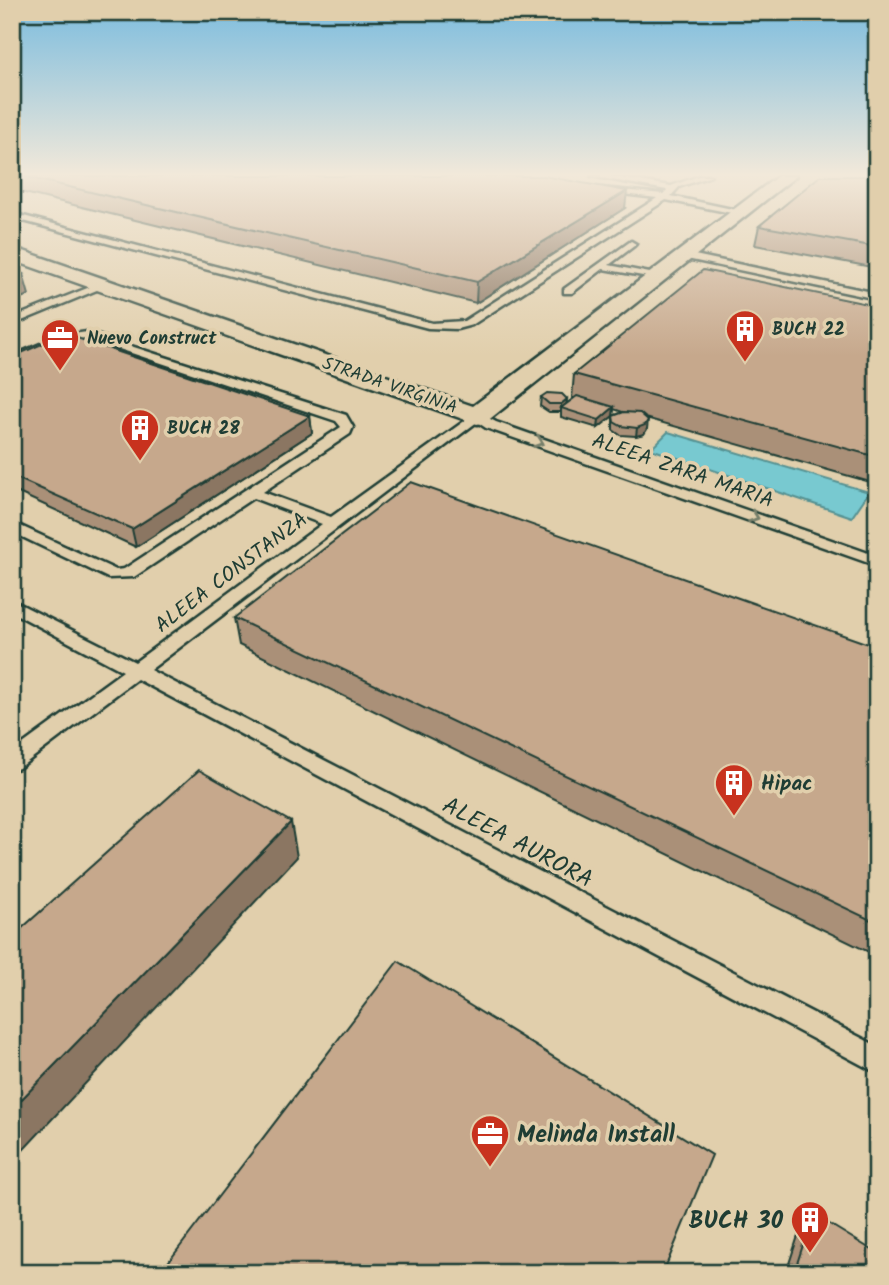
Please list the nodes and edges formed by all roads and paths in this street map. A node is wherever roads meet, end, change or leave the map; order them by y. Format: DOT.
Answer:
graph roads {
  1 [pos="91,236"];
  2 [pos="602,236"];
  3 [pos="711,236"];
  4 [pos="631,244"];
  5 [pos="12,253"];
  6 [pos="685,256"];
  7 [pos="602,266"];
  8 [pos="657,277"];
  9 [pos="104,285"];
  10 [pos="568,292"];
  11 [pos="877,296"];
  12 [pos="12,322"];
  13 [pos="12,360"];
  14 [pos="477,416"];
  15 [pos="253,493"];
  16 [pos="332,523"];
  17 [pos="12,526"];
  18 [pos="877,561"];
  19 [pos="12,605"];
  20 [pos="136,670"];
  21 [pos="12,763"];
  22 [pos="877,1060"];
  1 -- 2 [label="lane"];
  3 -- 6 [label="street, STRADA VIRGINIA"];
  4 -- 7 [label="lane"];
  5 -- 9 [label="street, STRADA VIRGINIA"];
  6 -- 8 [label="street, STRADA VIRGINIA"];
  6 -- 11 [label="lane"];
  7 -- 8 [label="lane"];
  7 -- 10 [label="lane"];
  8 -- 14 [label="street, STRADA VIRGINIA"];
  9 -- 12 [label="lane"];
  9 -- 14 [label="street, STRADA VIRGINIA"];
  13 -- 15 [label="lane"];
  14 -- 16 [label="lane, ALEEA CONSTANZA"];
  14 -- 18 [label="lane, ALEEA ZARA MARIA, one-way"];
  15 -- 16 [label="lane"];
  15 -- 17 [label="lane"];
  16 -- 20 [label="lane, ALEEA CONSTANZA"];
  19 -- 20 [label="lane, ALEEA AURORA"];
  20 -- 21 [label="lane, ALEEA CONSTANZA"];
  20 -- 22 [label="lane, ALEEA AURORA"];
}
